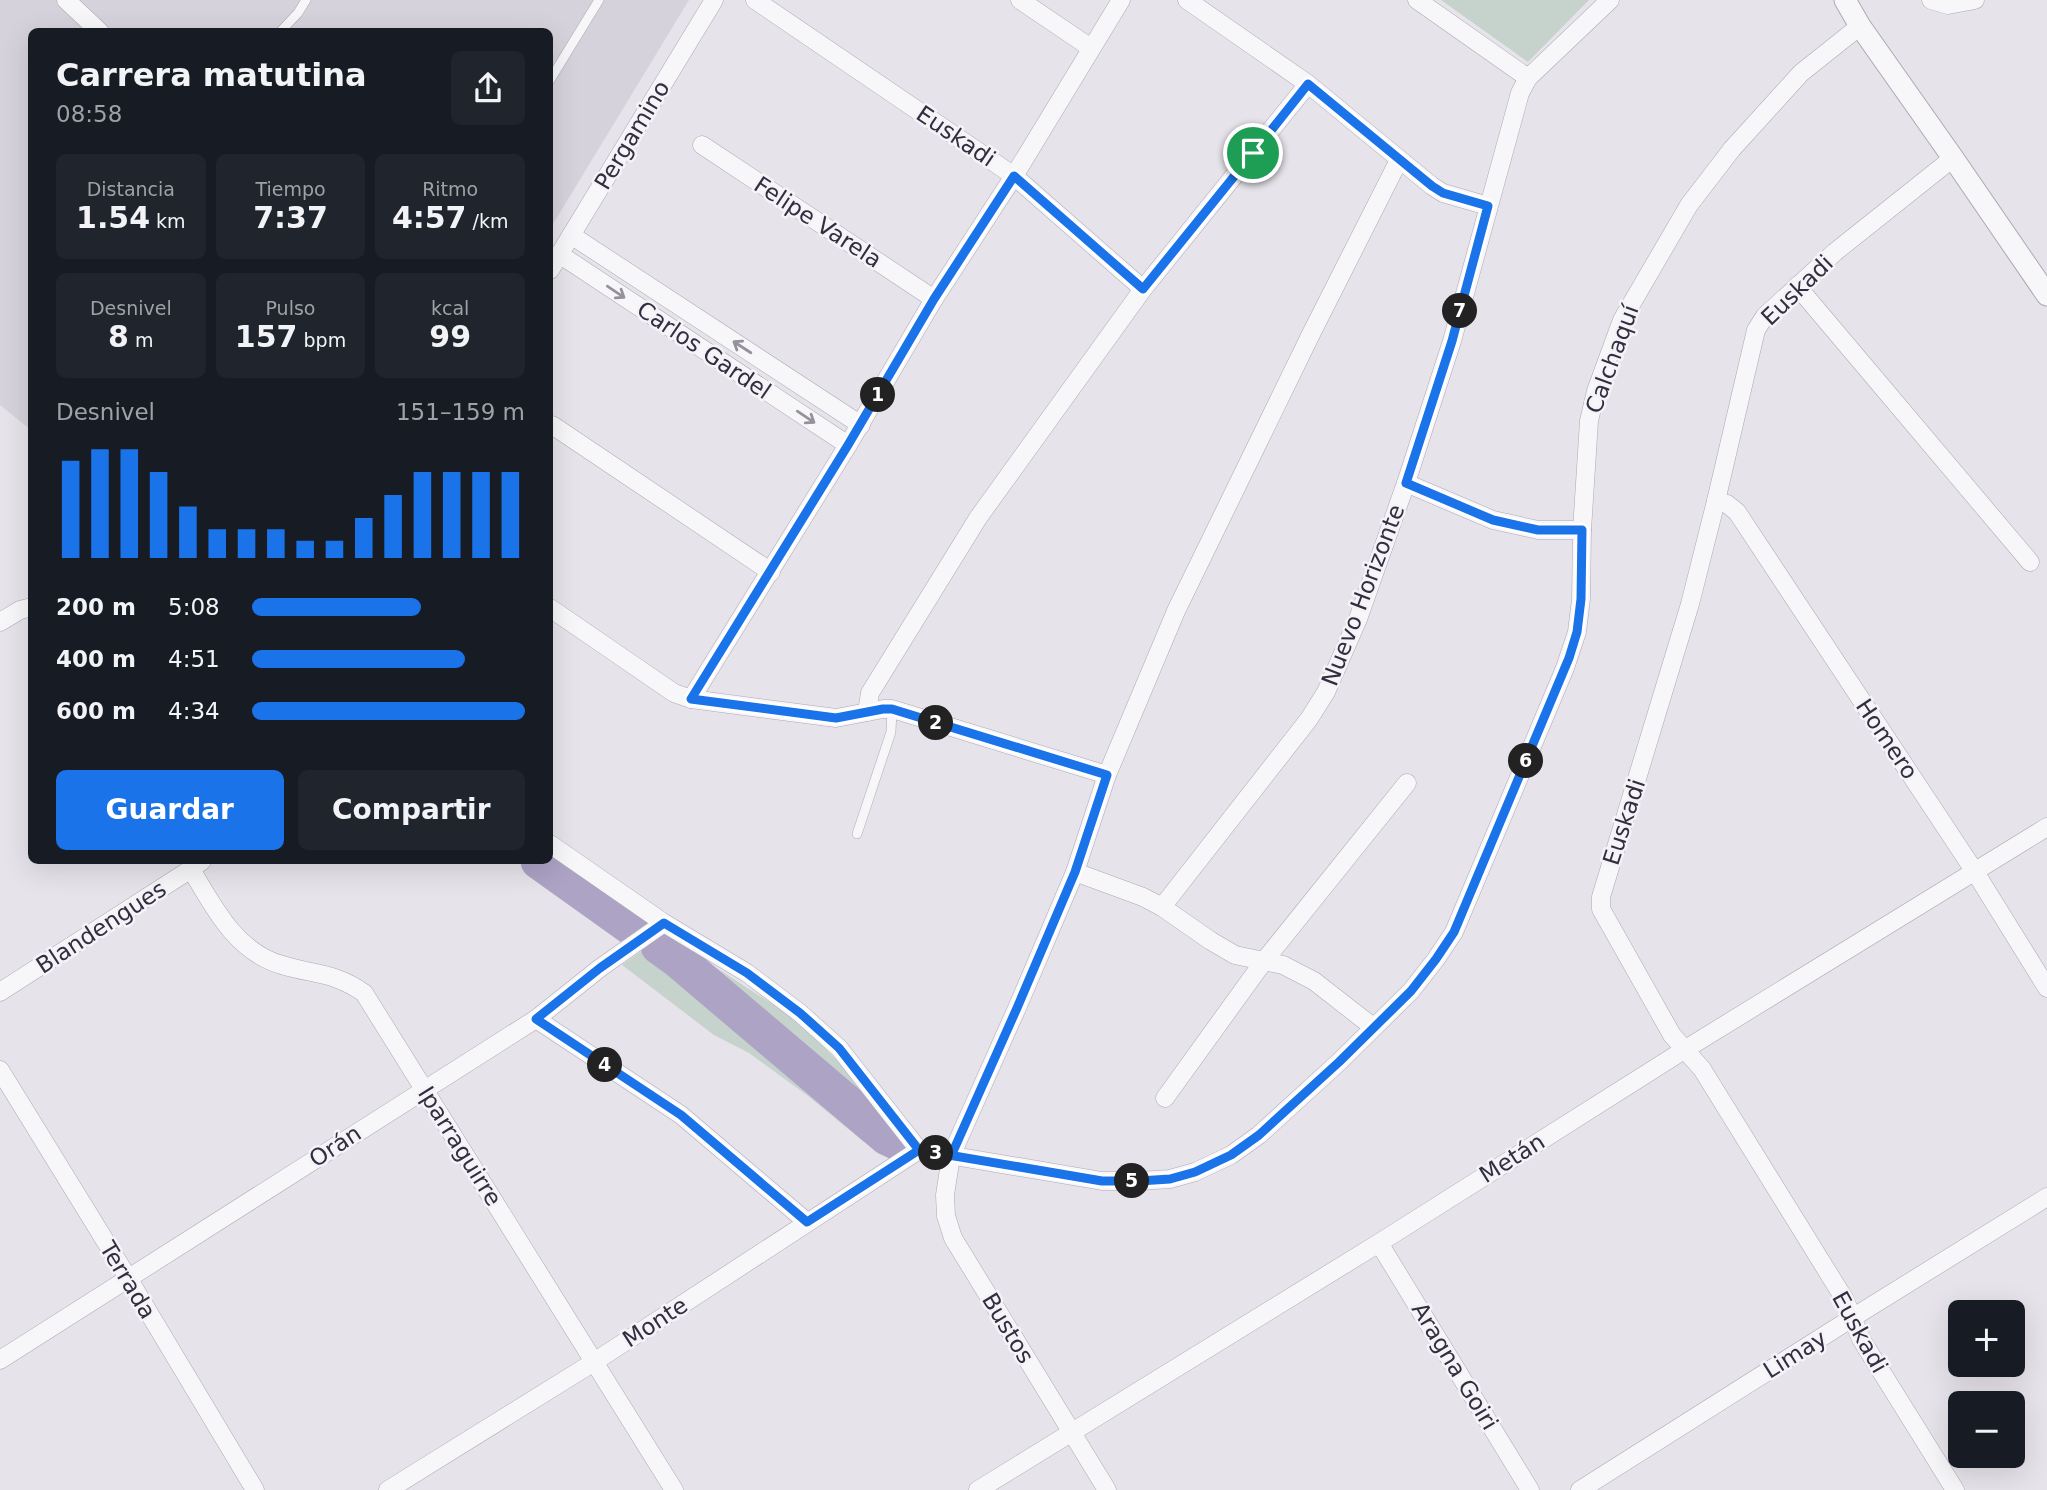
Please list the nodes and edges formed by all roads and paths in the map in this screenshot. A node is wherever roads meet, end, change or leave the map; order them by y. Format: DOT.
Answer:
graph roads {
  1 [pos="66,0"];
  2 [pos="306,0"];
  3 [pos="599,0"];
  4 [pos="714,0"];
  5 [pos="755,0"];
  6 [pos="1020,0"];
  7 [pos="1121,0"];
  8 [pos="1187,0"];
  9 [pos="1417,0"];
  10 [pos="1610,0"];
  11 [pos="1845,0"];
  12 [pos="1931,0"];
  13 [pos="1975,0"];
  14 [pos="1860,26"];
  15 [pos="96,28"];
  16 [pos="284,28"];
  17 [pos="1091,48"];
  18 [pos="553,75"];
  19 [pos="1528,78"];
  20 [pos="1308,84"];
  21 [pos="702,145"];
  22 [pos="1953,158"];
  23 [pos="1399,159"];
  24 [pos="1014,176"];
  25 [pos="1488,206"];
  26 [pos="571,236"];
  27 [pos="559,254"];
  28 [pos="553,265"];
  29 [pos="1797,286"];
  30 [pos="1143,289"];
  31 [pos="2047,295"];
  32 [pos="934,299"];
  33 [pos="861,425"];
  34 [pos="553,426"];
  35 [pos="848,445"];
  36 [pos="1406,483"];
  37 [pos="1716,501"];
  38 [pos="1582,530"];
  39 [pos="2030,562"];
  40 [pos="771,572"];
  41 [pos="28,608"];
  42 [pos="553,610"];
  43 [pos="0,622"];
  44 [pos="691,699"];
  45 [pos="892,709"];
  46 [pos="867,712"];
  47 [pos="1107,775"];
  48 [pos="1407,783"];
  49 [pos="2047,827"];
  50 [pos="857,834"];
  51 [pos="553,846"];
  52 [pos="196,865"];
  53 [pos="1075,872"];
  54 [pos="1975,872"];
  55 [pos="1162,907"];
  56 [pos="664,923"];
  57 [pos="1265,961"];
  58 [pos="2047,988"];
  59 [pos="0,992"];
  60 [pos="536,1019"];
  61 [pos="1373,1027"];
  62 [pos="1684,1050"];
  63 [pos="0,1070"];
  64 [pos="424,1089"];
  65 [pos="1165,1098"];
  66 [pos="919,1150"];
  67 [pos="951,1156"];
  68 [pos="2047,1197"];
  69 [pos="807,1222"];
  70 [pos="1379,1243"];
  71 [pos="128,1278"];
  72 [pos="1852,1318"];
  73 [pos="0,1360"];
  74 [pos="594,1362"];
  75 [pos="1072,1433"];
  76 [pos="254,1490"];
  77 [pos="388,1490"];
  78 [pos="674,1490"];
  79 [pos="978,1490"];
  80 [pos="1107,1490"];
  81 [pos="1530,1490"];
  82 [pos="1580,1490"];
  83 [pos="1955,1490"];
  1 -- 15 [label="street"];
  2 -- 16 [label="lane"];
  3 -- 18 [label="lane"];
  4 -- 26 [label="street, Pergamino"];
  5 -- 24 [label="street, Euskadi"];
  6 -- 17 [label="street"];
  7 -- 17 [label="street"];
  8 -- 20 [label="street"];
  9 -- 19 [label="street"];
  10 -- 19 [label="street"];
  11 -- 14 [label="street"];
  12 -- 13 [label="street"];
  14 -- 22 [label="street"];
  14 -- 38 [label="street, Calchaquí"];
  17 -- 24 [label="street"];
  19 -- 25 [label="street, Nuevo Horizonte"];
  20 -- 23 [label="street"];
  20 -- 30 [label="street"];
  21 -- 32 [label="street, Felipe Varela"];
  22 -- 29 [label="street, Euskadi"];
  22 -- 31 [label="street"];
  23 -- 25 [label="street"];
  23 -- 47 [label="street, Bustos"];
  24 -- 30 [label="street, Euskadi"];
  24 -- 32 [label="street"];
  25 -- 36 [label="street, Nuevo Horizonte"];
  26 -- 27 [label="street, Pergamino"];
  33 -- 26 [label="street, Carlos Gardel, one-way"];
  27 -- 28 [label="street, Pergamino"];
  27 -- 35 [label="street, Carlos Gardel, one-way"];
  29 -- 37 [label="street, Euskadi"];
  29 -- 39 [label="street"];
  30 -- 46 [label="street"];
  32 -- 33 [label="street"];
  33 -- 35 [label="street"];
  34 -- 40 [label="street"];
  35 -- 40 [label="street"];
  36 -- 38 [label="street"];
  36 -- 55 [label="street, Nuevo Horizonte"];
  37 -- 54 [label="street, Homero"];
  37 -- 62 [label="street, Euskadi"];
  38 -- 61 [label="street, Calchaquí"];
  40 -- 44 [label="street"];
  41 -- 43 [label="street"];
  42 -- 44 [label="street"];
  44 -- 46 [label="street"];
  45 -- 46 [label="street"];
  45 -- 47 [label="street"];
  45 -- 50 [label="lane"];
  47 -- 53 [label="street, Bustos"];
  48 -- 57 [label="street"];
  49 -- 54 [label="street, Metán"];
  51 -- 56 [label="street"];
  52 -- 59 [label="street, Blandengues"];
  52 -- 64 [label="street, Iparraguirre"];
  53 -- 55 [label="street"];
  53 -- 67 [label="street, Bustos"];
  54 -- 58 [label="street, Homero"];
  54 -- 62 [label="street, Metán"];
  55 -- 57 [label="street"];
  56 -- 60 [label="street, Orán"];
  56 -- 66 [label="street"];
  57 -- 61 [label="street"];
  57 -- 65 [label="street"];
  60 -- 64 [label="street, Orán"];
  60 -- 69 [label="street"];
  61 -- 67 [label="street, Calchaquí"];
  62 -- 70 [label="street, Metán"];
  62 -- 72 [label="street, Euskadi"];
  63 -- 71 [label="street, Terrada"];
  64 -- 71 [label="street, Orán"];
  64 -- 74 [label="street, Iparraguirre"];
  66 -- 67 [label="street, Calchaquí"];
  66 -- 69 [label="street, Monte"];
  67 -- 75 [label="street, Bustos"];
  68 -- 72 [label="street, Limay"];
  69 -- 74 [label="street, Monte"];
  70 -- 75 [label="street, Metán"];
  70 -- 81 [label="street, Aragna Goiri"];
  71 -- 73 [label="street, Orán"];
  71 -- 76 [label="street, Terrada"];
  72 -- 82 [label="street, Limay"];
  72 -- 83 [label="street, Euskadi"];
  74 -- 77 [label="street, Monte"];
  74 -- 78 [label="street, Iparraguirre"];
  75 -- 79 [label="street, Metán"];
  75 -- 80 [label="street, Bustos"];
}
